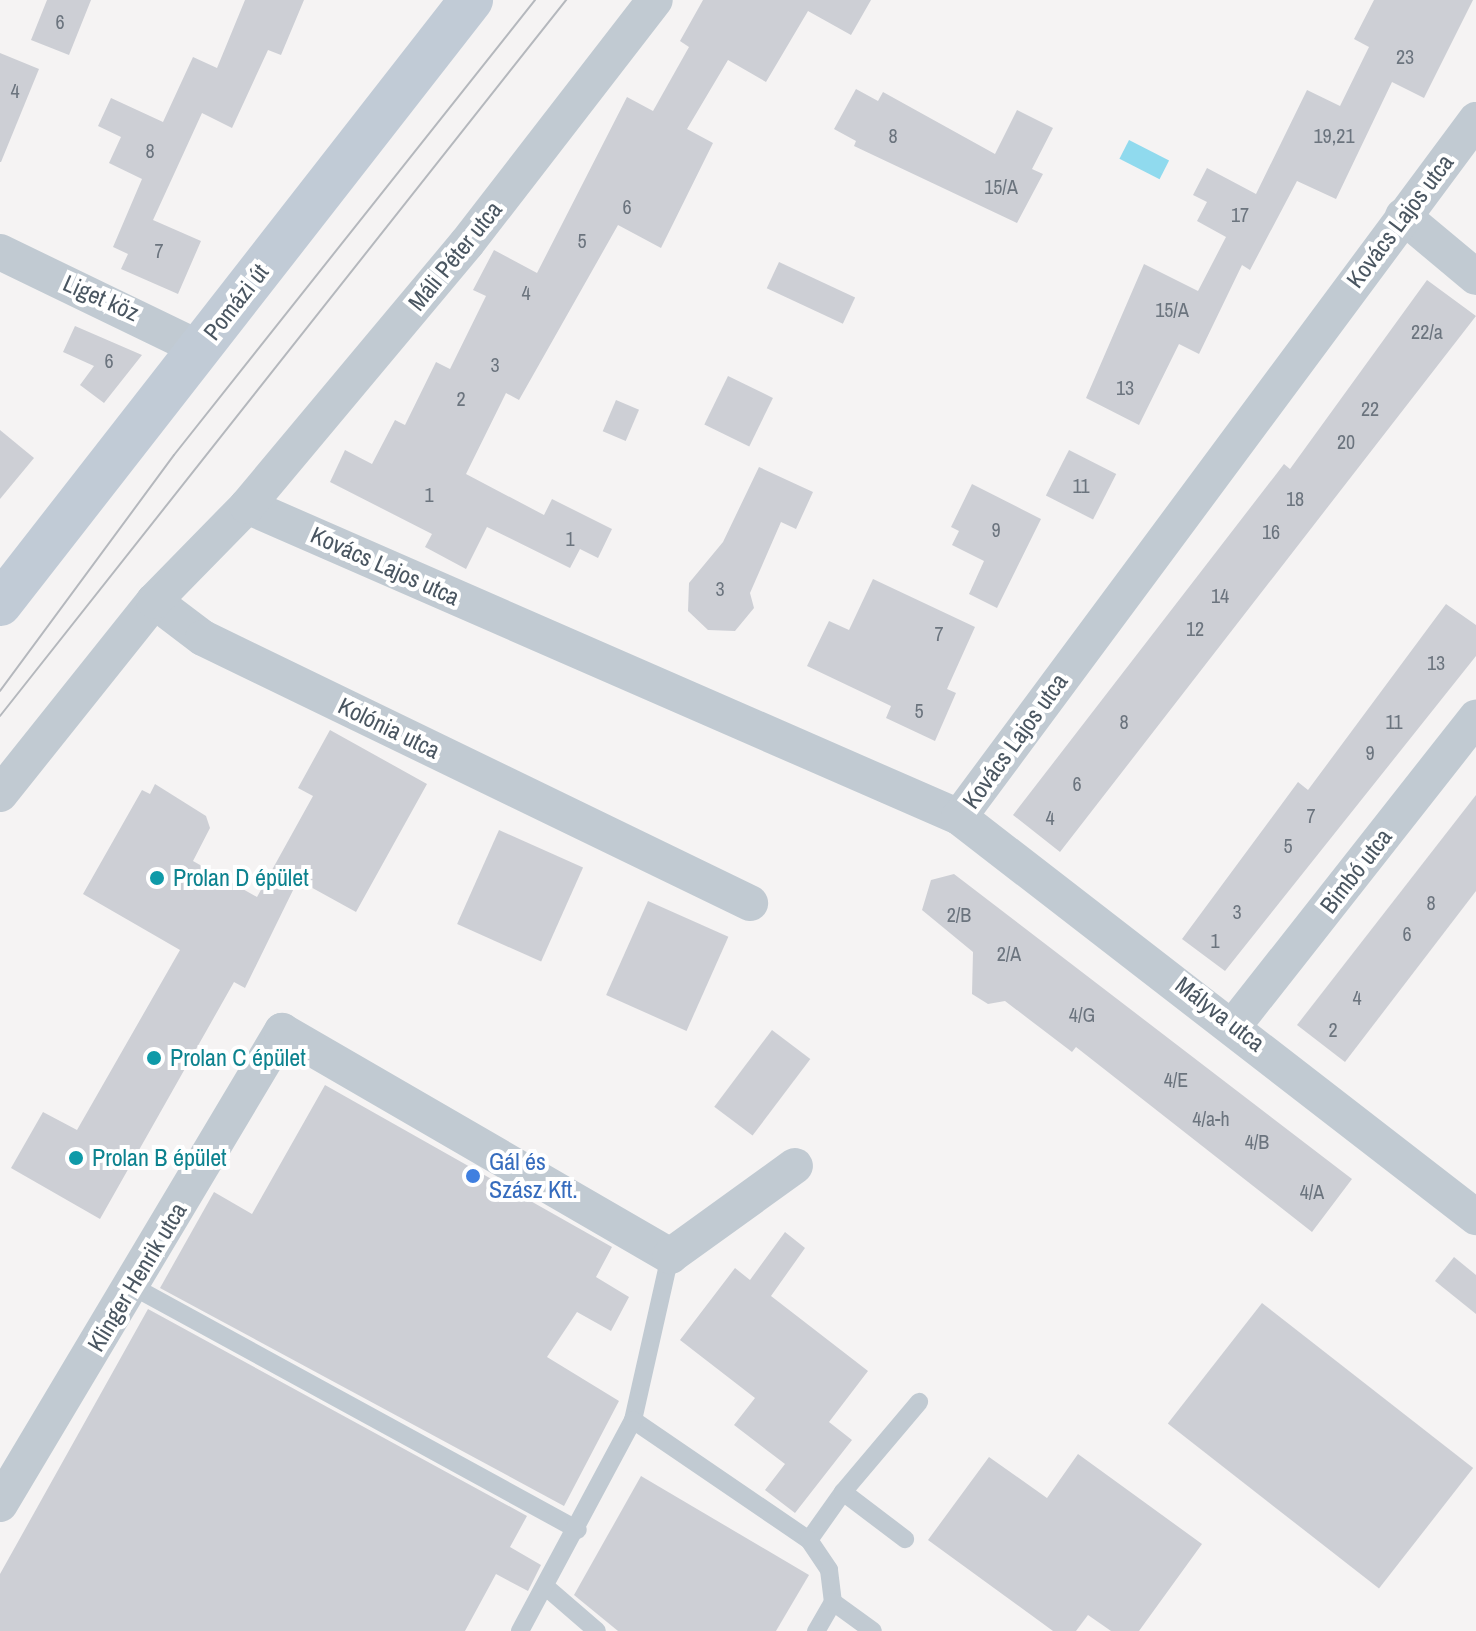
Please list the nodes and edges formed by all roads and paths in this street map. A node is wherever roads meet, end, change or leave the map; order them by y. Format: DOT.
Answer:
graph roads {
  1 [pos="471,0"];
  2 [pos="655,0"];
  3 [pos="1476,120"];
  4 [pos="1403,216"];
  5 [pos="0,252"];
  6 [pos="1476,277"];
  7 [pos="199,348"];
  8 [pos="247,506"];
  9 [pos="154,601"];
  10 [pos="0,604"];
  11 [pos="1476,718"];
  12 [pos="0,794"];
  13 [pos="959,817"];
  14 [pos="750,903"];
  15 [pos="1235,1024"];
  16 [pos="795,1166"];
  17 [pos="1476,1217"];
  18 [pos="670,1256"];
  19 [pos="132,1286"];
  20 [pos="919,1402"];
  21 [pos="633,1420"];
  22 [pos="843,1492"];
  23 [pos="0,1504"];
  24 [pos="578,1530"];
  25 [pos="905,1539"];
  26 [pos="809,1540"];
  27 [pos="546,1587"];
  28 [pos="833,1602"];
  29 [pos="520,1631"];
  30 [pos="597,1631"];
  31 [pos="816,1631"];
  32 [pos="873,1631"];
  1 -- 7 [label="main road, Pomázi út"];
  2 -- 8 [label="street, Máli Péter utca"];
  3 -- 4 [label="street, Kovács Lajos utca"];
  4 -- 6 [label="street"];
  4 -- 13 [label="street, Kovács Lajos utca"];
  5 -- 7 [label="street, Liget köz"];
  7 -- 10 [label="main road, Pomázi út"];
  8 -- 9 [label="street"];
  8 -- 13 [label="street, Kovács Lajos utca"];
  9 -- 12 [label="street"];
  9 -- 14 [label="street, Kolónia utca"];
  11 -- 15 [label="street, Bimbó utca"];
  13 -- 15 [label="street, Mályva utca"];
  15 -- 17 [label="street, Mályva utca"];
  16 -- 18 [label="street"];
  18 -- 19 [label="street, Klinger Henrik utca"];
  18 -- 21 [label="lane"];
  19 -- 23 [label="street, Klinger Henrik utca"];
  19 -- 24 [label="lane"];
  20 -- 22 [label="lane"];
  21 -- 24 [label="lane"];
  21 -- 26 [label="lane"];
  22 -- 25 [label="lane"];
  22 -- 26 [label="lane"];
  24 -- 27 [label="lane"];
  26 -- 28 [label="lane"];
  27 -- 29 [label="lane"];
  27 -- 30 [label="lane"];
  28 -- 31 [label="lane"];
  28 -- 32 [label="lane"];
}
